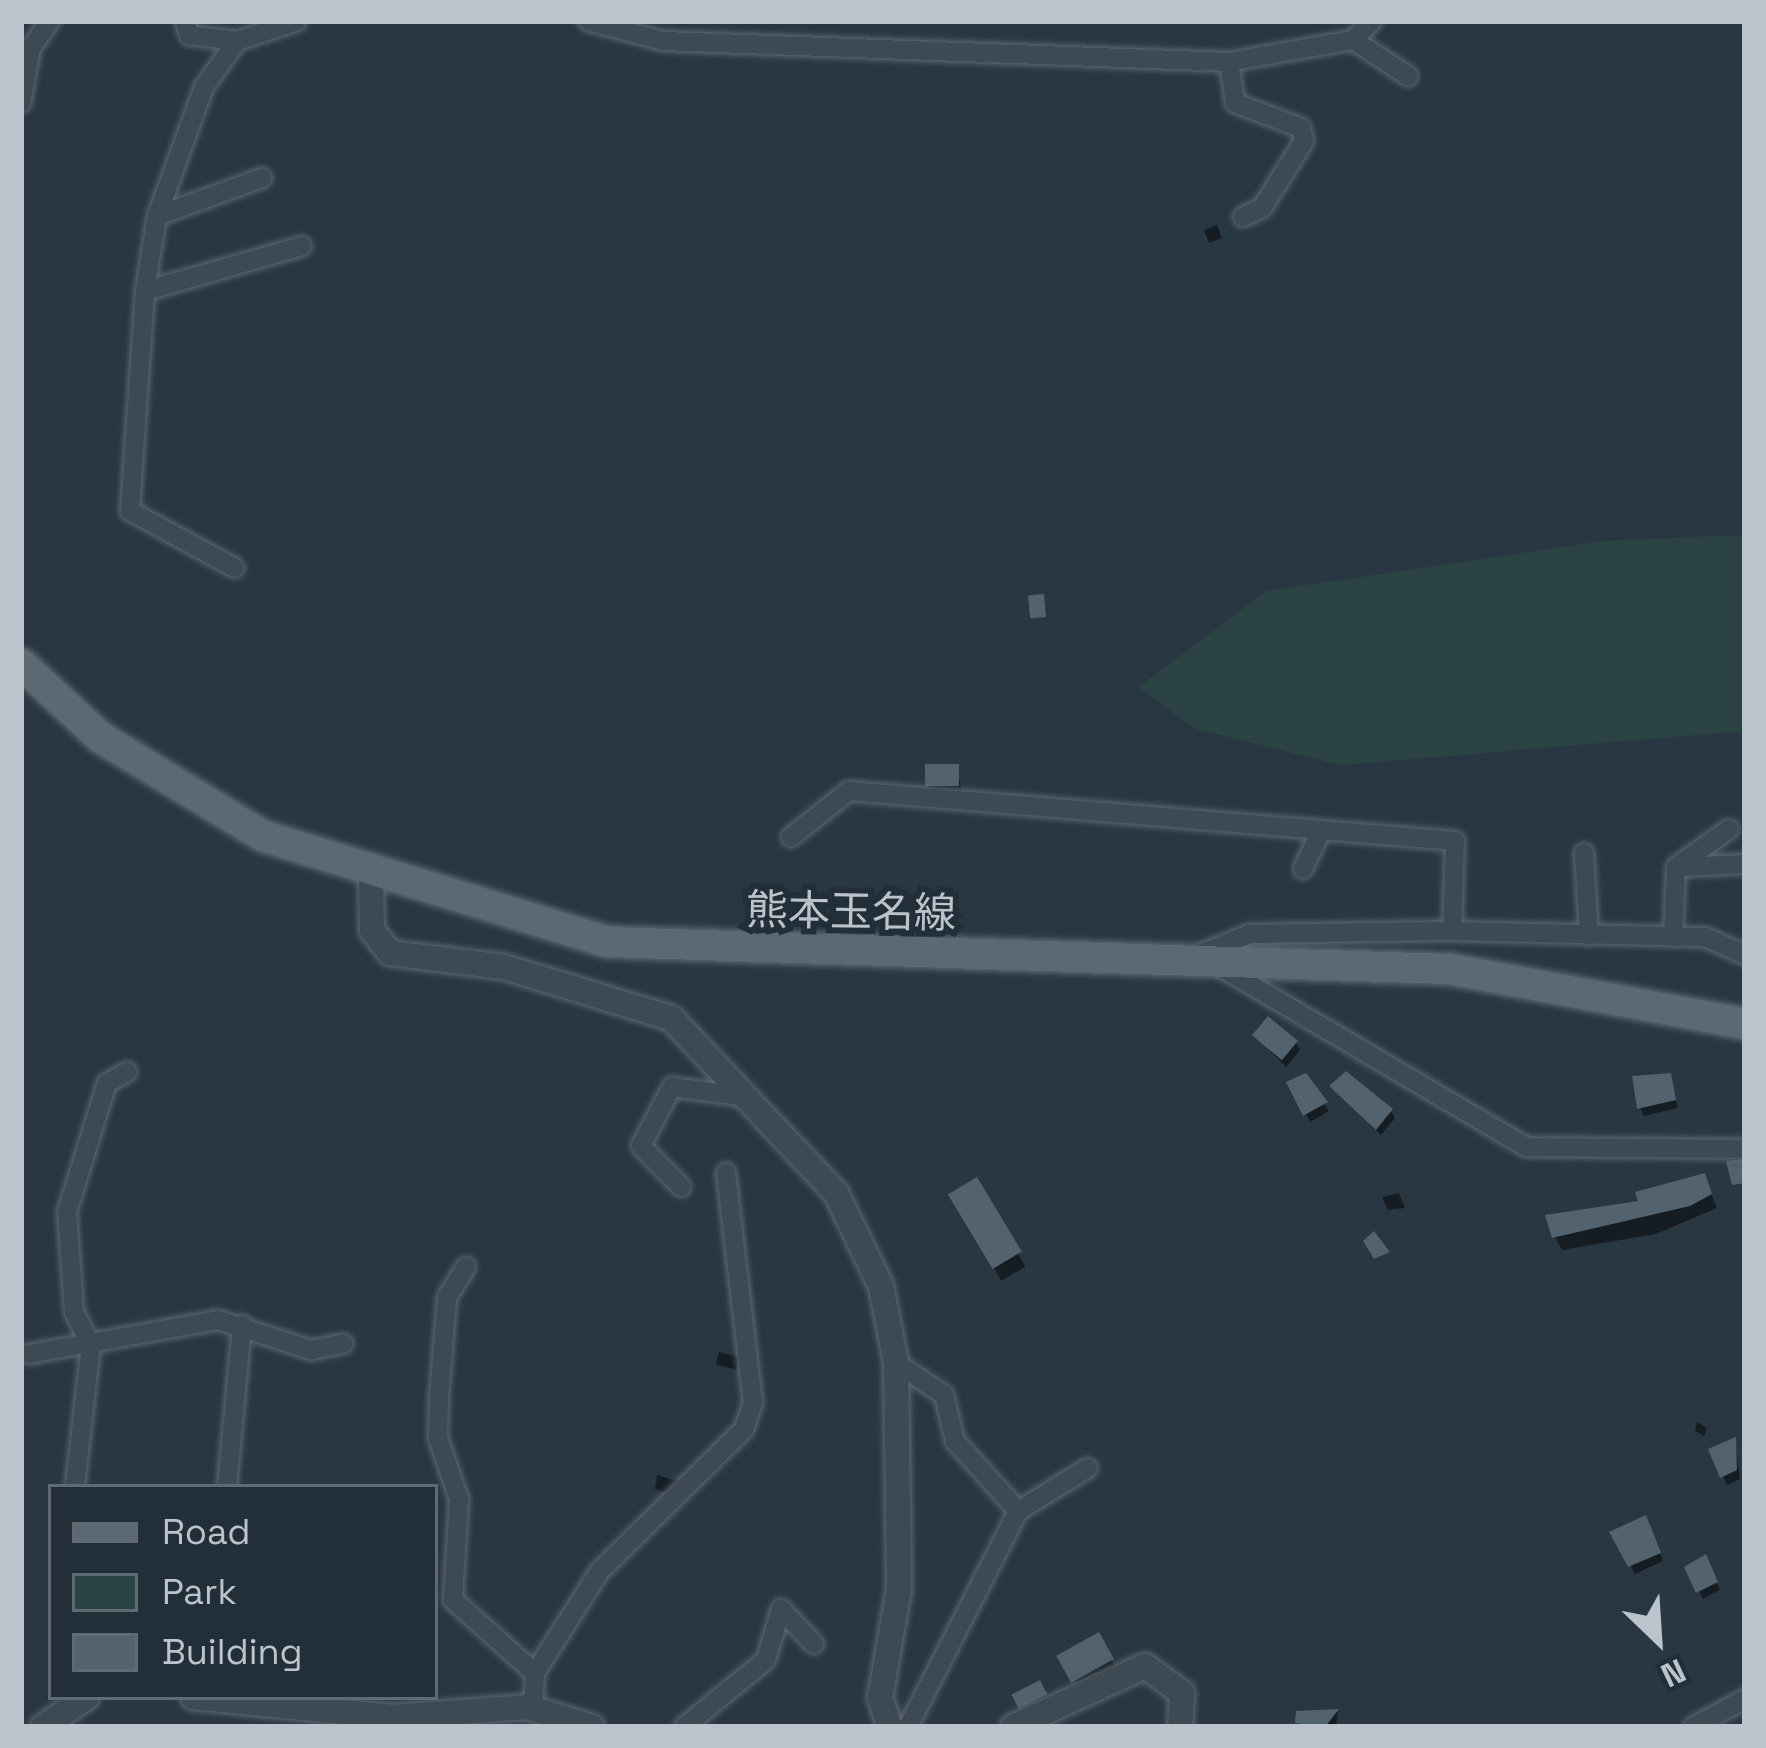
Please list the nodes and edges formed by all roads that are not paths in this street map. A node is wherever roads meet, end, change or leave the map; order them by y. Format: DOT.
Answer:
graph roads {
  1 [pos="50,21"];
  2 [pos="185,21"];
  3 [pos="297,21"];
  4 [pos="589,21"];
  5 [pos="1372,21"];
  6 [pos="204,27"];
  7 [pos="237,40"];
  8 [pos="1353,40"];
  9 [pos="1229,62"];
  10 [pos="1408,76"];
  11 [pos="21,103"];
  12 [pos="262,178"];
  13 [pos="157,216"];
  14 [pos="1243,217"];
  15 [pos="302,246"];
  16 [pos="145,291"];
  17 [pos="235,568"];
  18 [pos="21,664"];
  19 [pos="1729,829"];
  20 [pos="791,837"];
  21 [pos="1318,837"];
  22 [pos="1584,853"];
  23 [pos="1745,864"];
  24 [pos="1676,867"];
  25 [pos="1303,869"];
  26 [pos="371,875"];
  27 [pos="1452,931"];
  28 [pos="1589,936"];
  29 [pos="1673,937"];
  30 [pos="1200,953"];
  31 [pos="1745,955"];
  32 [pos="1745,1024"];
  33 [pos="127,1072"];
  34 [pos="748,1097"];
  35 [pos="1745,1149"];
  36 [pos="726,1173"];
  37 [pos="681,1186"];
  38 [pos="466,1267"];
  39 [pos="242,1325"];
  40 [pos="343,1344"];
  41 [pos="91,1345"];
  42 [pos="29,1354"];
  43 [pos="896,1363"];
  44 [pos="1088,1468"];
  45 [pos="75,1484"];
  46 [pos="227,1484"];
  47 [pos="1018,1511"];
  48 [pos="814,1644"];
  49 [pos="535,1673"];
  50 [pos="1745,1699"];
  51 [pos="71,1700"];
  52 [pos="225,1700"];
  53 [pos="532,1708"];
  54 [pos="410,1721"];
  55 [pos="43,1727"];
  56 [pos="592,1727"];
  57 [pos="684,1727"];
  58 [pos="890,1727"];
  59 [pos="908,1727"];
  60 [pos="1013,1727"];
  61 [pos="1180,1727"];
  62 [pos="1694,1727"];
  1 -- 11 [label="street"];
  2 -- 6 [label="street"];
  3 -- 7 [label="street"];
  4 -- 9 [label="street"];
  5 -- 8 [label="street"];
  6 -- 7 [label="street"];
  7 -- 13 [label="street"];
  8 -- 9 [label="street"];
  8 -- 10 [label="street"];
  9 -- 14 [label="street"];
  12 -- 13 [label="street"];
  13 -- 16 [label="street"];
  15 -- 16 [label="street"];
  16 -- 17 [label="street"];
  18 -- 26 [label="main road, 熊本玉名線"];
  19 -- 24 [label="street"];
  20 -- 21 [label="street"];
  21 -- 25 [label="street"];
  21 -- 27 [label="street"];
  22 -- 28 [label="street"];
  23 -- 24 [label="street"];
  24 -- 29 [label="street"];
  26 -- 30 [label="main road, 熊本玉名線"];
  26 -- 34 [label="street"];
  27 -- 28 [label="street"];
  27 -- 30 [label="street"];
  28 -- 29 [label="street"];
  29 -- 31 [label="street"];
  30 -- 32 [label="main road, 熊本玉名線"];
  30 -- 35 [label="street"];
  33 -- 41 [label="street"];
  34 -- 37 [label="street"];
  34 -- 43 [label="street"];
  36 -- 49 [label="street"];
  38 -- 49 [label="street"];
  39 -- 40 [label="street"];
  39 -- 41 [label="street"];
  39 -- 46 [label="street"];
  41 -- 42 [label="street"];
  41 -- 45 [label="street"];
  43 -- 47 [label="street"];
  43 -- 58 [label="street"];
  44 -- 47 [label="street"];
  47 -- 59 [label="street"];
  48 -- 57 [label="street"];
  49 -- 53 [label="street"];
  50 -- 62 [label="street"];
  51 -- 55 [label="street"];
  52 -- 54 [label="street"];
  53 -- 54 [label="street"];
  53 -- 56 [label="street"];
  60 -- 61 [label="street"];
}
